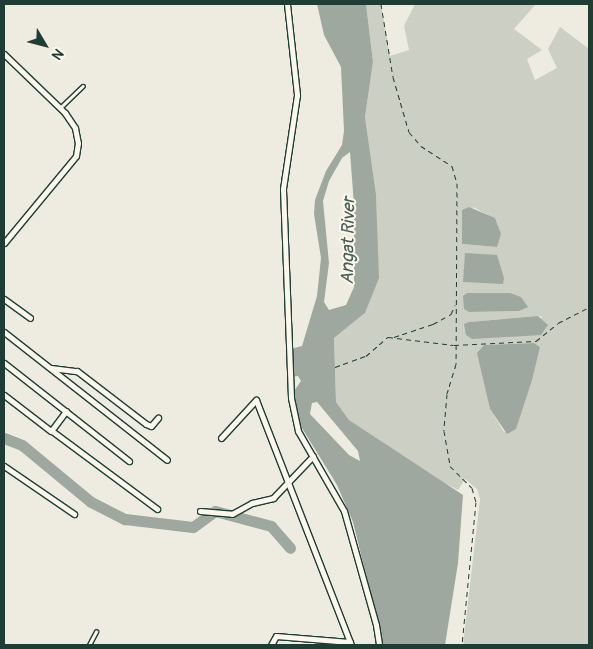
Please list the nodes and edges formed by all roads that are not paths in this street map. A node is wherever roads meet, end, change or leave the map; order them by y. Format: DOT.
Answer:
graph roads {
  1 [pos="287,4"];
  2 [pos="4,54"];
  3 [pos="83,86"];
  4 [pos="60,108"];
  5 [pos="4,243"];
  6 [pos="4,299"];
  7 [pos="30,318"];
  8 [pos="4,332"];
  9 [pos="4,363"];
  10 [pos="50,368"];
  11 [pos="4,395"];
  12 [pos="66,411"];
  13 [pos="158,418"];
  14 [pos="52,432"];
  15 [pos="221,438"];
  16 [pos="313,456"];
  17 [pos="167,460"];
  18 [pos="129,461"];
  19 [pos="4,466"];
  20 [pos="289,482"];
  21 [pos="157,509"];
  22 [pos="200,510"];
  23 [pos="74,514"];
  24 [pos="96,632"];
  25 [pos="350,644"];
  26 [pos="89,645"];
  27 [pos="271,645"];
  28 [pos="379,645"];
  1 -- 16 [label="street"];
  2 -- 4 [label="street"];
  3 -- 4 [label="lane"];
  4 -- 5 [label="street"];
  6 -- 7 [label="street"];
  8 -- 10 [label="street"];
  9 -- 12 [label="street"];
  10 -- 13 [label="street"];
  10 -- 17 [label="street"];
  11 -- 14 [label="street"];
  12 -- 14 [label="street"];
  12 -- 18 [label="street"];
  14 -- 21 [label="street"];
  15 -- 20 [label="street"];
  16 -- 20 [label="street"];
  16 -- 28 [label="street"];
  19 -- 23 [label="street"];
  20 -- 22 [label="street"];
  20 -- 25 [label="street"];
  24 -- 26 [label="lane"];
  25 -- 27 [label="street"];
}
